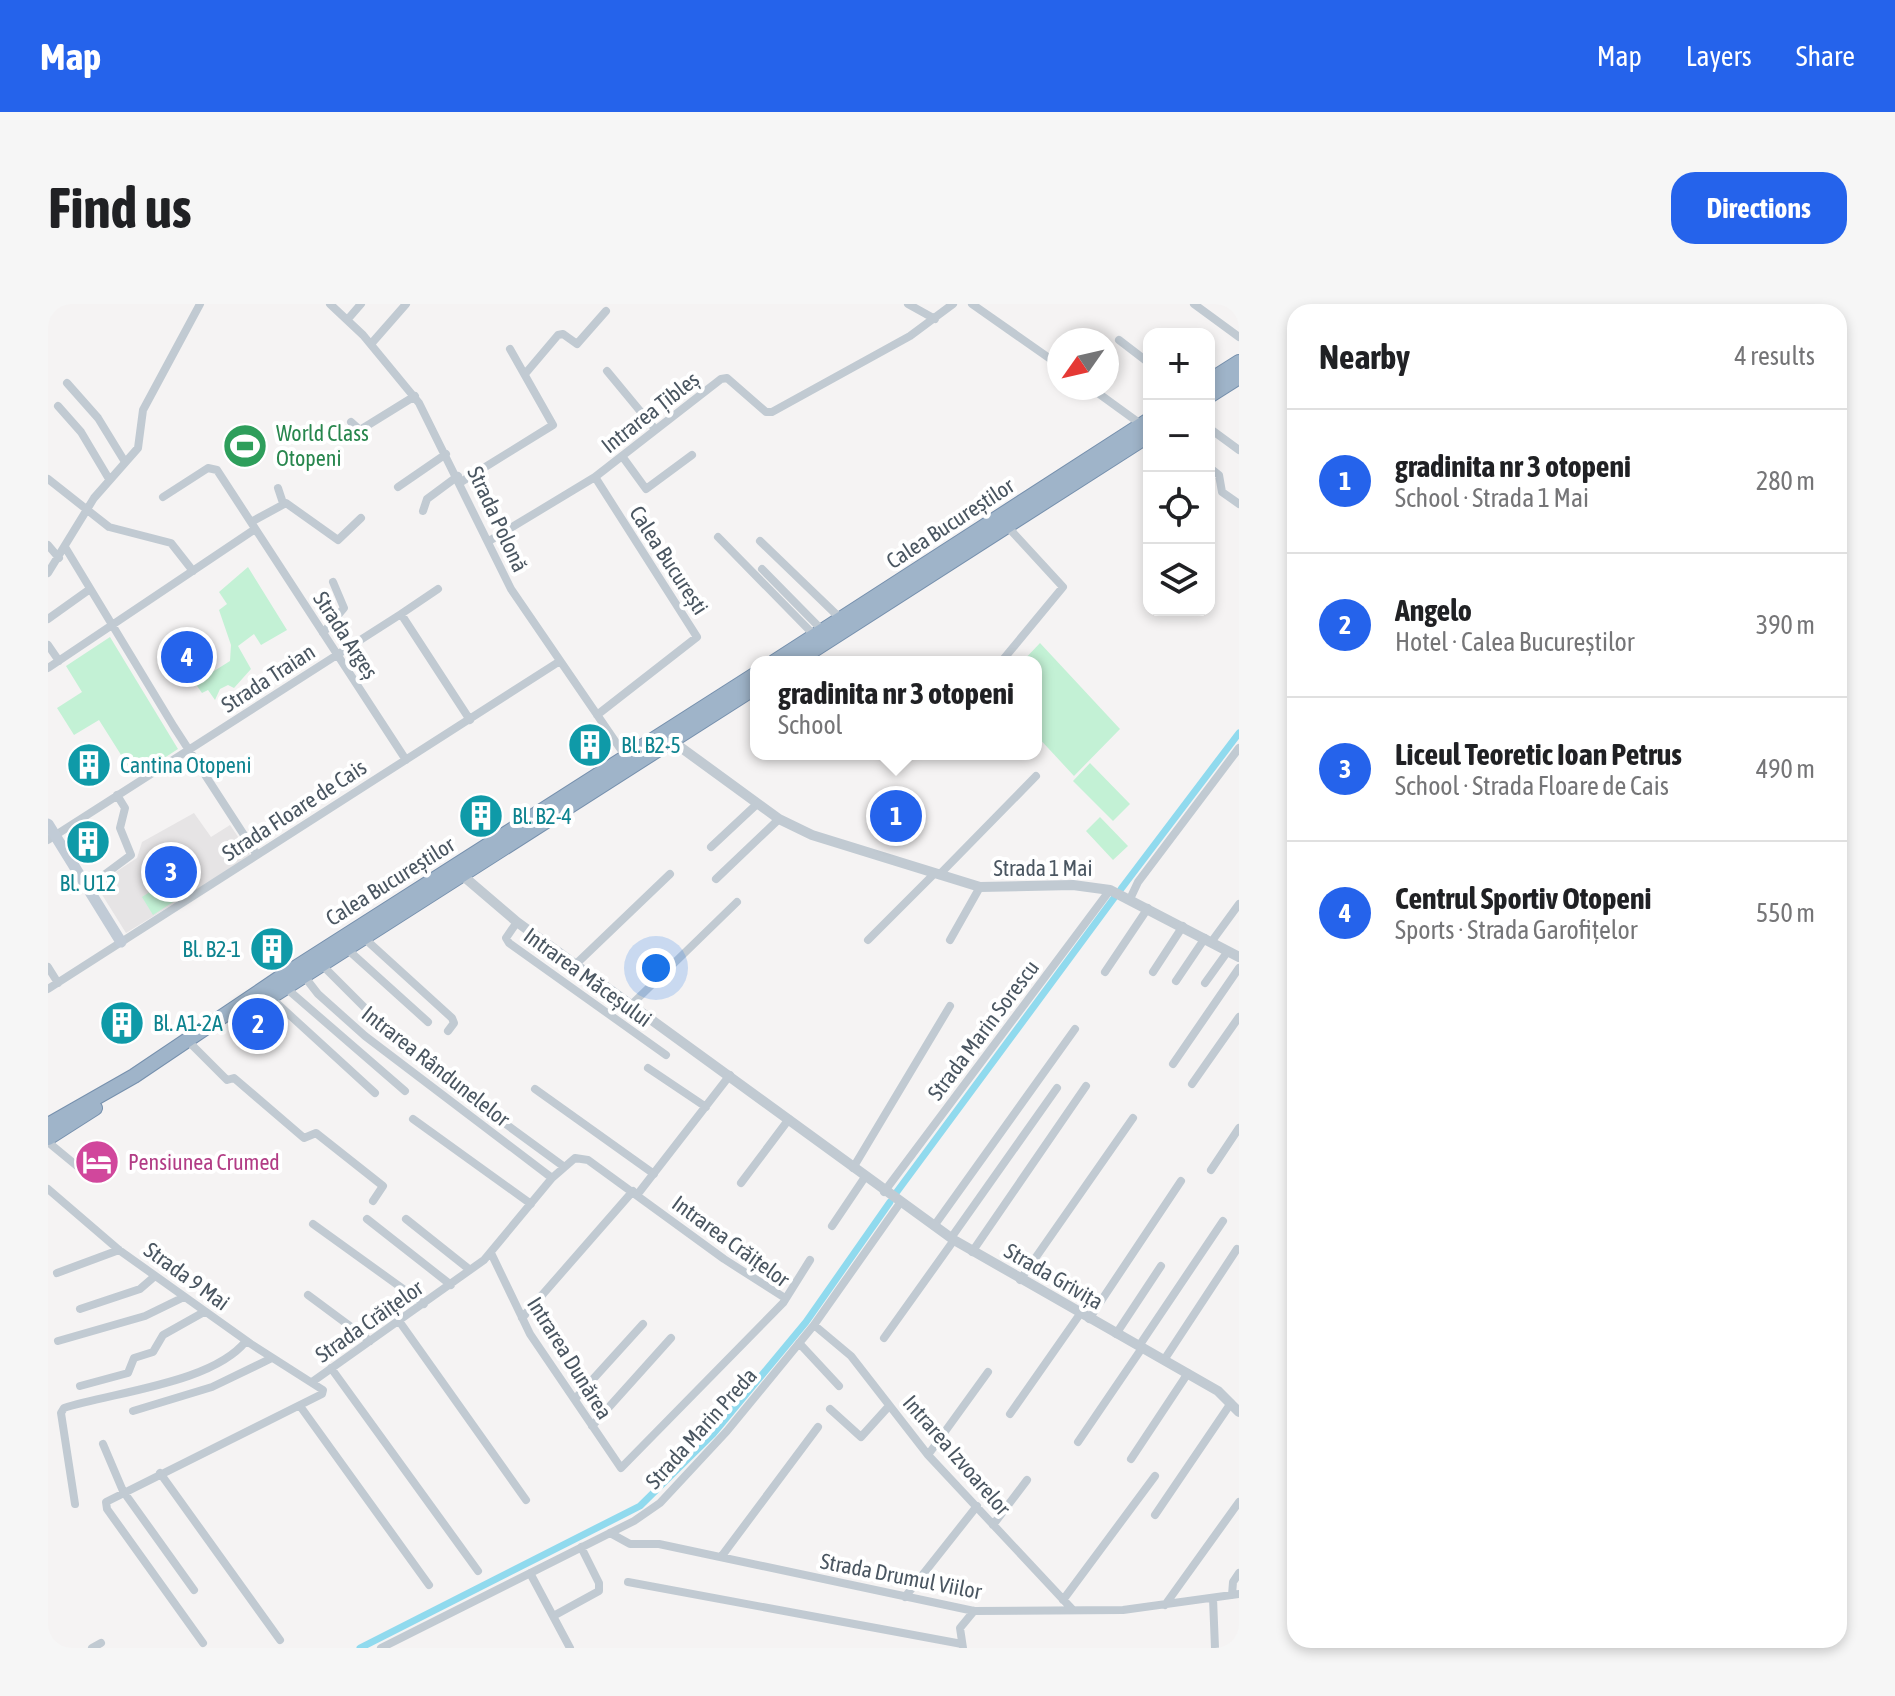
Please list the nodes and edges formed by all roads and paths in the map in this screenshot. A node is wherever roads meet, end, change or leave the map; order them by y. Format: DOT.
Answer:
graph roads {
  1 [pos="187,304"];
  2 [pos="330,304"];
  3 [pos="361,304"];
  4 [pos="406,304"];
  5 [pos="908,304"];
  6 [pos="953,304"];
  7 [pos="1194,304"];
  8 [pos="198,306"];
  9 [pos="979,306"];
  10 [pos="606,311"];
  11 [pos="348,319"];
  12 [pos="935,319"];
  13 [pos="1239,337"];
  14 [pos="1119,340"];
  15 [pos="371,344"];
  16 [pos="510,349"];
  17 [pos="1047,356"];
  18 [pos="1143,358"];
  19 [pos="1239,362"];
  20 [pos="607,371"];
  21 [pos="525,374"];
  22 [pos="1215,377"];
  23 [pos="1239,377"];
  24 [pos="67,383"];
  25 [pos="1215,392"];
  26 [pos="415,396"];
  27 [pos="1108,400"];
  28 [pos="58,406"];
  29 [pos="351,422"];
  30 [pos="1143,424"];
  31 [pos="655,429"];
  32 [pos="1143,430"];
  33 [pos="1143,430"];
  34 [pos="1215,432"];
  35 [pos="1239,450"];
  36 [pos="446,454"];
  37 [pos="692,455"];
  38 [pos="622,456"];
  39 [pos="125,462"];
  40 [pos="1215,472"];
  41 [pos="595,477"];
  42 [pos="48,479"];
  43 [pos="109,479"];
  44 [pos="460,479"];
  45 [pos="398,487"];
  46 [pos="278,488"];
  47 [pos="163,497"];
  48 [pos="283,503"];
  49 [pos="1239,504"];
  50 [pos="86,510"];
  51 [pos="423,511"];
  52 [pos="361,518"];
  53 [pos="253,525"];
  54 [pos="1007,526"];
  55 [pos="718,537"];
  56 [pos="489,541"];
  57 [pos="760,541"];
  58 [pos="48,545"];
  59 [pos="65,547"];
  60 [pos="59,558"];
  61 [pos="762,569"];
  62 [pos="193,571"];
  63 [pos="48,573"];
  64 [pos="333,582"];
  65 [pos="90,589"];
  66 [pos="438,589"];
  67 [pos="401,614"];
  68 [pos="48,619"];
  69 [pos="841,619"];
  70 [pos="112,626"];
  71 [pos="323,633"];
  72 [pos="819,633"];
  73 [pos="48,645"];
  74 [pos="337,655"];
  75 [pos="783,656"];
  76 [pos="804,656"];
  77 [pos="1006,656"];
  78 [pos="59,661"];
  79 [pos="560,661"];
  80 [pos="48,668"];
  81 [pos="750,678"];
  82 [pos="750,691"];
  83 [pos="597,715"];
  84 [pos="470,720"];
  85 [pos="672,741"];
  86 [pos="1239,748"];
  87 [pos="189,751"];
  88 [pos="626,757"];
  89 [pos="406,760"];
  90 [pos="1036,776"];
  91 [pos="117,795"];
  92 [pos="757,804"];
  93 [pos="779,819"];
  94 [pos="48,824"];
  95 [pos="52,838"];
  96 [pos="711,847"];
  97 [pos="257,855"];
  98 [pos="670,874"];
  99 [pos="937,874"];
  100 [pos="462,875"];
  101 [pos="716,879"];
  102 [pos="88,887"];
  103 [pos="980,887"];
  104 [pos="1110,890"];
  105 [pos="1130,899"];
  106 [pos="737,902"];
  107 [pos="1239,904"];
  108 [pos="1148,908"];
  109 [pos="517,922"];
  110 [pos="1183,926"];
  111 [pos="364,938"];
  112 [pos="868,940"];
  113 [pos="950,940"];
  114 [pos="1208,940"];
  115 [pos="121,942"];
  116 [pos="347,949"];
  117 [pos="1228,951"];
  118 [pos="1239,957"];
  119 [pos="576,964"];
  120 [pos="322,965"];
  121 [pos="48,967"];
  122 [pos="1239,968"];
  123 [pos="1105,972"];
  124 [pos="1153,972"];
  125 [pos="304,976"];
  126 [pos="1176,981"];
  127 [pos="58,983"];
  128 [pos="1205,983"];
  129 [pos="286,988"];
  130 [pos="48,989"];
  131 [pos="270,997"];
  132 [pos="632,1004"];
  133 [pos="950,1006"];
  134 [pos="1239,1017"];
  135 [pos="428,1022"];
  136 [pos="1075,1029"];
  137 [pos="448,1031"];
  138 [pos="193,1046"];
  139 [pos="420,1055"];
  140 [pos="666,1055"];
  141 [pos="1173,1064"];
  142 [pos="648,1068"];
  143 [pos="730,1075"];
  144 [pos="1192,1084"];
  145 [pos="1086,1086"];
  146 [pos="1057,1088"];
  147 [pos="535,1089"];
  148 [pos="405,1091"];
  149 [pos="375,1093"];
  150 [pos="473,1100"];
  151 [pos="706,1107"];
  152 [pos="1133,1118"];
  153 [pos="413,1119"];
  154 [pos="789,1119"];
  155 [pos="48,1125"];
  156 [pos="1239,1128"];
  157 [pos="48,1140"];
  158 [pos="77,1166"];
  159 [pos="563,1166"];
  160 [pos="853,1168"];
  161 [pos="1211,1170"];
  162 [pos="654,1174"];
  163 [pos="865,1177"];
  164 [pos="552,1178"];
  165 [pos="1181,1181"];
  166 [pos="741,1183"];
  167 [pos="48,1189"];
  168 [pos="884,1192"];
  169 [pos="635,1193"];
  170 [pos="373,1201"];
  171 [pos="900,1203"];
  172 [pos="531,1204"];
  173 [pos="367,1219"];
  174 [pos="406,1219"];
  175 [pos="1223,1221"];
  176 [pos="313,1224"];
  177 [pos="832,1226"];
  178 [pos="934,1226"];
  179 [pos="952,1239"];
  180 [pos="1237,1249"];
  181 [pos="119,1250"];
  182 [pos="972,1252"];
  183 [pos="491,1253"];
  184 [pos="810,1260"];
  185 [pos="1161,1266"];
  186 [pos="470,1270"];
  187 [pos="57,1273"];
  188 [pos="155,1276"];
  189 [pos="1020,1280"];
  190 [pos="451,1285"];
  191 [pos="308,1295"];
  192 [pos="184,1297"];
  193 [pos="785,1298"];
  194 [pos="424,1304"];
  195 [pos="80,1309"];
  196 [pos="204,1312"];
  197 [pos="1084,1317"];
  198 [pos="522,1318"];
  199 [pos="399,1321"];
  200 [pos="643,1324"];
  201 [pos="814,1325"];
  202 [pos="1116,1334"];
  203 [pos="671,1338"];
  204 [pos="884,1338"];
  205 [pos="58,1341"];
  206 [pos="246,1341"];
  207 [pos="370,1341"];
  208 [pos="799,1343"];
  209 [pos="1140,1347"];
  210 [pos="272,1358"];
  211 [pos="1164,1360"];
  212 [pos="331,1368"];
  213 [pos="988,1372"];
  214 [pos="1188,1373"];
  215 [pos="312,1382"];
  216 [pos="80,1386"];
  217 [pos="839,1386"];
  218 [pos="575,1399"];
  219 [pos="300,1406"];
  220 [pos="889,1406"];
  221 [pos="1235,1408"];
  222 [pos="830,1409"];
  223 [pos="133,1411"];
  224 [pos="1010,1414"];
  225 [pos="592,1426"];
  226 [pos="818,1427"];
  227 [pos="1078,1442"];
  228 [pos="103,1444"];
  229 [pos="928,1455"];
  230 [pos="1131,1459"];
  231 [pos="628,1462"];
  232 [pos="160,1473"];
  233 [pos="1155,1476"];
  234 [pos="1027,1480"];
  235 [pos="123,1491"];
  236 [pos="526,1500"];
  237 [pos="1239,1502"];
  238 [pos="75,1504"];
  239 [pos="977,1506"];
  240 [pos="1155,1515"];
  241 [pos="993,1525"];
  242 [pos="610,1533"];
  243 [pos="581,1547"];
  244 [pos="721,1557"];
  245 [pos="478,1571"];
  246 [pos="530,1573"];
  247 [pos="1239,1573"];
  248 [pos="628,1582"];
  249 [pos="429,1585"];
  250 [pos="194,1590"];
  251 [pos="1236,1594"];
  252 [pos="905,1597"];
  253 [pos="1213,1598"];
  254 [pos="1063,1600"];
  255 [pos="1165,1605"];
  256 [pos="1072,1610"];
  257 [pos="974,1611"];
  258 [pos="557,1614"];
  259 [pos="280,1640"];
  260 [pos="101,1643"];
  261 [pos="203,1643"];
  262 [pos="962,1646"];
  263 [pos="92,1648"];
  264 [pos="381,1648"];
  265 [pos="570,1648"];
  266 [pos="1215,1648"];
  1 -- 8 [label="street"];
  2 -- 11 [label="street, Strada Polonă"];
  3 -- 11 [label="street"];
  4 -- 15 [label="street"];
  5 -- 12 [label="street"];
  6 -- 12 [label="street, Intrarea Țibleș"];
  7 -- 13 [label="street"];
  8 -- 39 [label="street"];
  9 -- 17 [label="street"];
  10 -- 21 [label="street"];
  11 -- 15 [label="street, Strada Polonă"];
  12 -- 31 [label="street, Intrarea Țibleș"];
  14 -- 18 [label="street"];
  15 -- 26 [label="street, Strada Polonă"];
  16 -- 21 [label="street"];
  19 -- 22 [label="highway"];
  20 -- 31 [label="street"];
  21 -- 44 [label="street"];
  23 -- 25 [label="highway"];
  24 -- 39 [label="street"];
  26 -- 29 [label="street"];
  26 -- 36 [label="street, Strada Polonă"];
  27 -- 30 [label="street"];
  28 -- 43 [label="street"];
  31 -- 38 [label="street, Intrarea Țibleș"];
  32 -- 54 [label="highway, Calea Bucureștilor"];
  33 -- 69 [label="highway, Calea Bucureștilor"];
  34 -- 35 [label="street"];
  36 -- 44 [label="street, Strada Polonă"];
  36 -- 45 [label="street"];
  37 -- 38 [label="street"];
  38 -- 41 [label="street, Intrarea Țibleș"];
  39 -- 43 [label="street"];
  40 -- 49 [label="street"];
  41 -- 56 [label="street, Intrarea Țibleș"];
  41 -- 83 [label="street, Calea București"];
  42 -- 50 [label="street"];
  43 -- 50 [label="street"];
  44 -- 51 [label="street"];
  44 -- 56 [label="street, Strada Polonă"];
  46 -- 48 [label="street"];
  47 -- 53 [label="street, Strada Argeș"];
  48 -- 52 [label="street"];
  48 -- 53 [label="street"];
  50 -- 59 [label="street"];
  50 -- 62 [label="street"];
  53 -- 62 [label="street"];
  53 -- 71 [label="street, Strada Argeș"];
  54 -- 76 [label="highway, Calea Bucureștilor"];
  54 -- 77 [label="street"];
  55 -- 72 [label="street"];
  56 -- 79 [label="street, Strada Polonă"];
  57 -- 69 [label="street"];
  58 -- 60 [label="street"];
  59 -- 60 [label="street"];
  59 -- 65 [label="street"];
  60 -- 63 [label="street"];
  61 -- 72 [label="street"];
  62 -- 70 [label="street"];
  64 -- 71 [label="street"];
  65 -- 68 [label="street"];
  65 -- 70 [label="street"];
  66 -- 67 [label="street, Strada Traian"];
  67 -- 74 [label="street, Strada Traian"];
  67 -- 84 [label="street"];
  69 -- 72 [label="highway, Calea Bucureștilor"];
  70 -- 78 [label="street"];
  70 -- 87 [label="street"];
  71 -- 74 [label="street, Strada Argeș"];
  72 -- 75 [label="highway, Calea Bucureștilor"];
  73 -- 78 [label="street"];
  74 -- 87 [label="street, Strada Traian"];
  74 -- 89 [label="street, Strada Argeș"];
  78 -- 80 [label="street"];
  79 -- 83 [label="street, Strada Polonă"];
  79 -- 84 [label="street, Strada Floare de Cais"];
  81 -- 88 [label="highway, Calea Bucureștilor"];
  82 -- 85 [label="highway, Calea Bucureștilor"];
  83 -- 88 [label="street, Strada Polonă"];
  84 -- 89 [label="street, Strada Floare de Cais"];
  85 -- 92 [label="street, Strada 1 Mai"];
  85 -- 100 [label="highway, Calea Bucureștilor"];
  86 -- 105 [label="street"];
  87 -- 91 [label="street, Strada Traian"];
  87 -- 97 [label="street"];
  88 -- 155 [label="highway, Calea Bucureștilor"];
  89 -- 97 [label="street, Strada Floare de Cais"];
  90 -- 99 [label="street"];
  91 -- 95 [label="street, Strada Traian"];
  91 -- 102 [label="street"];
  92 -- 93 [label="street, Strada 1 Mai"];
  92 -- 96 [label="street"];
  93 -- 99 [label="street, Strada 1 Mai"];
  93 -- 101 [label="street"];
  94 -- 95 [label="main road"];
  95 -- 102 [label="main road"];
  97 -- 115 [label="street, Strada Floare de Cais"];
  98 -- 119 [label="street"];
  99 -- 103 [label="street, Strada 1 Mai"];
  99 -- 112 [label="street"];
  100 -- 109 [label="street, Strada Grivița"];
  100 -- 111 [label="highway, Calea Bucureștilor"];
  102 -- 115 [label="main road"];
  103 -- 104 [label="street, Strada 1 Mai"];
  103 -- 113 [label="street"];
  104 -- 105 [label="street, Strada 1 Mai"];
  104 -- 168 [label="street, Strada Marin Sorescu"];
  105 -- 108 [label="street, Strada 1 Mai"];
  106 -- 132 [label="street"];
  107 -- 114 [label="street"];
  108 -- 110 [label="street, Strada 1 Mai"];
  108 -- 123 [label="street"];
  109 -- 119 [label="street, Strada Grivița"];
  109 -- 140 [label="street, Intrarea Măceșului"];
  110 -- 114 [label="street, Strada 1 Mai"];
  110 -- 124 [label="street"];
  111 -- 116 [label="highway, Calea Bucureștilor"];
  111 -- 137 [label="street"];
  114 -- 117 [label="street, Strada 1 Mai"];
  114 -- 126 [label="street"];
  115 -- 127 [label="street, Strada Floare de Cais"];
  116 -- 120 [label="highway, Calea Bucureștilor"];
  116 -- 135 [label="street"];
  117 -- 118 [label="street, Strada 1 Mai"];
  117 -- 128 [label="street"];
  119 -- 132 [label="street, Strada Grivița"];
  120 -- 125 [label="highway, Calea Bucureștilor"];
  120 -- 139 [label="street"];
  121 -- 127 [label="street"];
  122 -- 141 [label="street"];
  125 -- 129 [label="highway, Calea Bucureștilor"];
  125 -- 164 [label="street, Intrarea Rândunelelor"];
  127 -- 130 [label="street, Strada Floare de Cais"];
  129 -- 131 [label="highway, Calea Bucureștilor"];
  129 -- 148 [label="street"];
  131 -- 138 [label="highway, Calea Bucureștilor"];
  131 -- 149 [label="street"];
  132 -- 143 [label="street, Strada Grivița"];
  133 -- 160 [label="street"];
  134 -- 144 [label="street"];
  136 -- 178 [label="street"];
  138 -- 157 [label="highway, Calea Bucureștilor"];
  138 -- 170 [label="street"];
  142 -- 151 [label="street"];
  143 -- 151 [label="street, Intrarea Crăițelor"];
  143 -- 154 [label="street, Strada Grivița"];
  145 -- 182 [label="street"];
  146 -- 179 [label="street"];
  147 -- 162 [label="street"];
  150 -- 159 [label="street"];
  151 -- 162 [label="street, Intrarea Crăițelor"];
  152 -- 189 [label="street"];
  153 -- 172 [label="street"];
  154 -- 160 [label="street, Strada Grivița"];
  154 -- 166 [label="street"];
  156 -- 161 [label="street"];
  157 -- 158 [label="street"];
  159 -- 164 [label="street, Strada Crăițelor"];
  159 -- 169 [label="street"];
  160 -- 163 [label="street, Strada Grivița"];
  162 -- 169 [label="street, Intrarea Crăițelor"];
  163 -- 168 [label="street, Strada Grivița"];
  163 -- 177 [label="street"];
  164 -- 172 [label="street, Strada Crăițelor"];
  165 -- 197 [label="street"];
  167 -- 181 [label="street, Strada 9 Mai"];
  168 -- 171 [label="street, Strada Grivița"];
  169 -- 193 [label="street, Intrarea Crăițelor"];
  169 -- 198 [label="street"];
  171 -- 178 [label="street, Strada Grivița"];
  171 -- 201 [label="street, Strada Marin Preda"];
  172 -- 183 [label="street, Strada Crăițelor"];
  173 -- 190 [label="street"];
  174 -- 186 [label="street"];
  175 -- 209 [label="street"];
  176 -- 194 [label="street"];
  178 -- 179 [label="street, Strada Grivița"];
  179 -- 182 [label="street, Strada Grivița"];
  179 -- 204 [label="street"];
  180 -- 211 [label="street"];
  181 -- 187 [label="street"];
  181 -- 188 [label="street, Strada 9 Mai"];
  182 -- 189 [label="street, Strada Grivița"];
  183 -- 186 [label="street, Strada Crăițelor"];
  183 -- 198 [label="street, Intrarea Dunărea"];
  184 -- 193 [label="street"];
  185 -- 202 [label="street"];
  186 -- 190 [label="street, Strada Crăițelor"];
  188 -- 192 [label="street, Strada 9 Mai"];
  188 -- 195 [label="street"];
  189 -- 197 [label="street, Strada Grivița"];
  190 -- 194 [label="street, Strada Crăițelor"];
  191 -- 207 [label="street"];
  192 -- 196 [label="street, Strada 9 Mai"];
  192 -- 205 [label="street"];
  193 -- 231 [label="street, Intrarea Crăițelor"];
  194 -- 199 [label="street, Strada Crăițelor"];
  196 -- 206 [label="street, Strada 9 Mai"];
  196 -- 216 [label="street"];
  197 -- 202 [label="street, Strada Grivița"];
  197 -- 224 [label="street"];
  198 -- 218 [label="street, Intrarea Dunărea"];
  199 -- 207 [label="street, Strada Crăițelor"];
  199 -- 236 [label="street"];
  200 -- 218 [label="street"];
  201 -- 208 [label="street, Strada Marin Preda"];
  201 -- 220 [label="street, Intrarea Izvoarelor"];
  202 -- 209 [label="street, Strada Grivița"];
  203 -- 225 [label="street"];
  206 -- 210 [label="street, Strada 9 Mai"];
  206 -- 238 [label="street"];
  207 -- 212 [label="street, Strada Crăițelor"];
  208 -- 217 [label="street"];
  208 -- 242 [label="street, Strada Marin Preda"];
  209 -- 211 [label="street, Strada Grivița"];
  209 -- 227 [label="street"];
  210 -- 215 [label="street, Strada 9 Mai"];
  210 -- 223 [label="street"];
  211 -- 214 [label="street, Strada Grivița"];
  212 -- 215 [label="street, Strada Crăițelor"];
  212 -- 245 [label="street"];
  213 -- 229 [label="street"];
  214 -- 221 [label="street, Strada Grivița"];
  214 -- 230 [label="street"];
  215 -- 219 [label="street, Strada Crăițelor"];
  218 -- 225 [label="street, Intrarea Dunărea"];
  219 -- 232 [label="street"];
  219 -- 249 [label="street"];
  220 -- 222 [label="street"];
  220 -- 229 [label="street, Intrarea Izvoarelor"];
  221 -- 240 [label="street"];
  225 -- 231 [label="street, Intrarea Dunărea"];
  226 -- 244 [label="street"];
  228 -- 235 [label="street"];
  229 -- 239 [label="street, Intrarea Izvoarelor"];
  232 -- 235 [label="street"];
  232 -- 259 [label="street"];
  233 -- 254 [label="street"];
  234 -- 241 [label="street"];
  235 -- 250 [label="street"];
  235 -- 261 [label="street"];
  237 -- 255 [label="street"];
  239 -- 241 [label="street, Intrarea Izvoarelor"];
  239 -- 252 [label="street"];
  241 -- 254 [label="street, Intrarea Izvoarelor"];
  242 -- 243 [label="street, Strada Marin Preda"];
  242 -- 244 [label="street, Strada Drumul Viilor"];
  243 -- 246 [label="street, Strada Marin Preda"];
  243 -- 258 [label="street"];
  244 -- 252 [label="street, Strada Drumul Viilor"];
  246 -- 264 [label="street, Strada Marin Preda"];
  246 -- 265 [label="street"];
  247 -- 251 [label="street"];
  248 -- 262 [label="street"];
  251 -- 253 [label="street, Strada Drumul Viilor"];
  252 -- 257 [label="street, Strada Drumul Viilor"];
  253 -- 255 [label="street, Strada Drumul Viilor"];
  253 -- 266 [label="street"];
  254 -- 256 [label="street, Intrarea Izvoarelor"];
  255 -- 256 [label="street, Strada Drumul Viilor"];
  256 -- 257 [label="street, Strada Drumul Viilor"];
  257 -- 262 [label="street"];
  260 -- 263 [label="street"];
}
